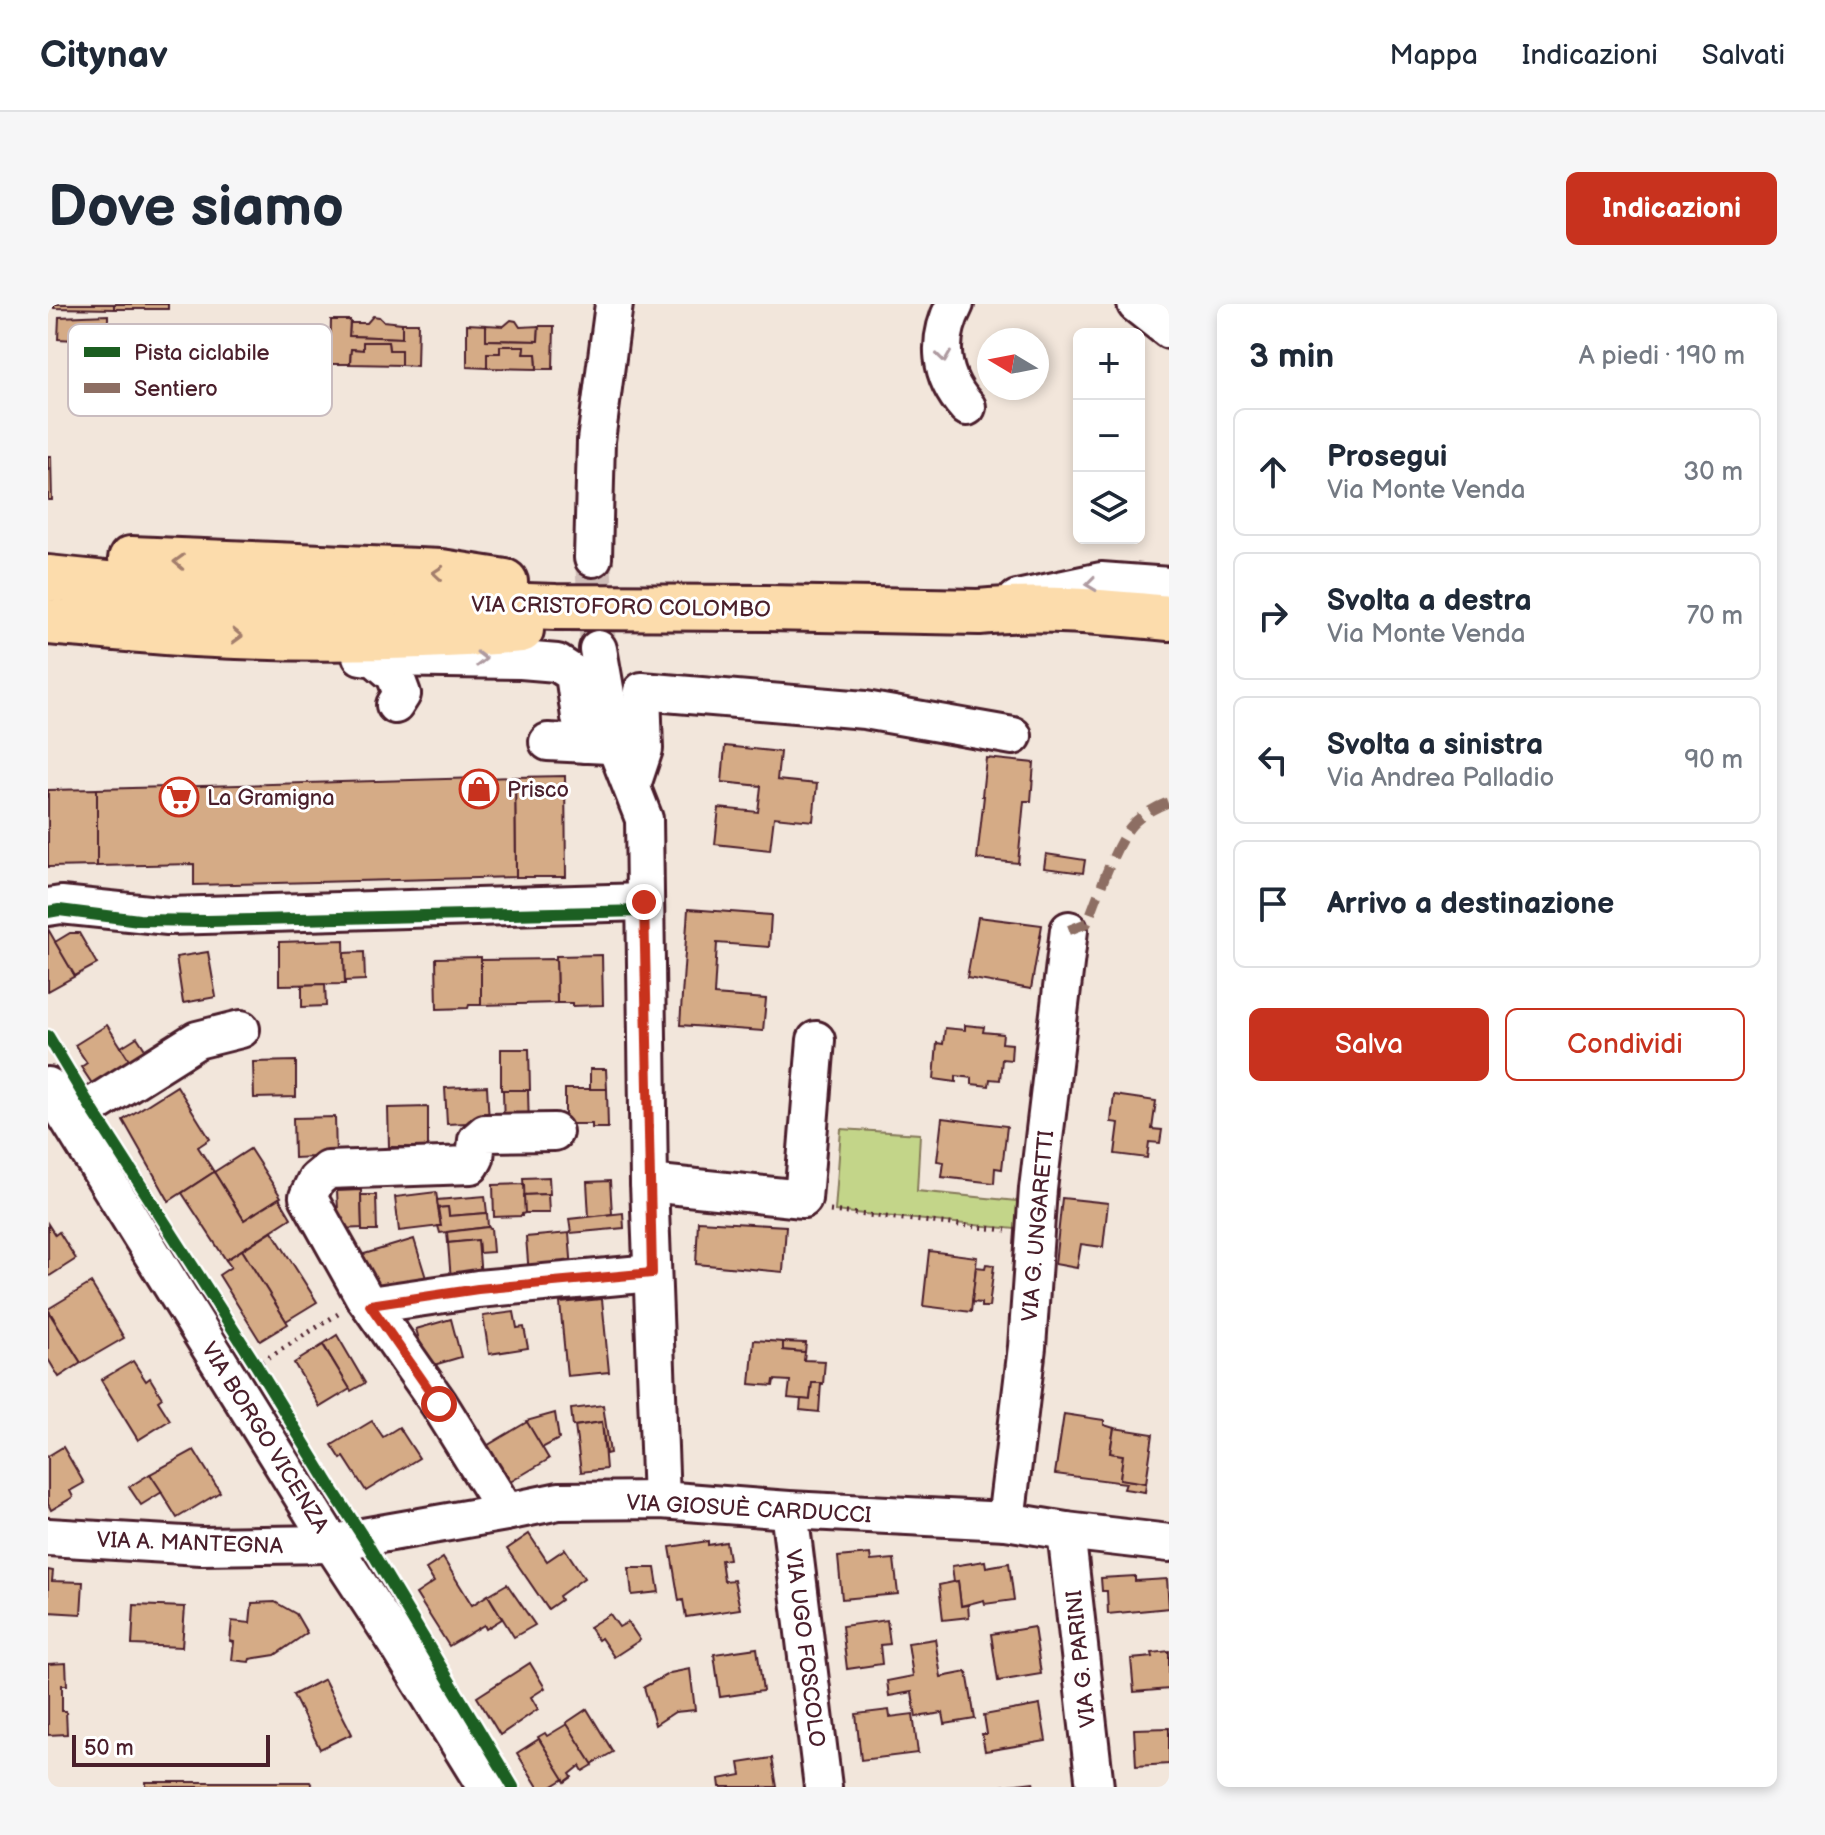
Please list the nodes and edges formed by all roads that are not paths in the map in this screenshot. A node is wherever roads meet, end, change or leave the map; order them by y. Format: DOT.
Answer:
graph roads {
  1 [pos="614,304"];
  2 [pos="955,304"];
  3 [pos="1136,304"];
  4 [pos="1169,330"];
  5 [pos="967,407"];
  6 [pos="593,558"];
  7 [pos="56,569"];
  8 [pos="1169,586"];
  9 [pos="766,608"];
  10 [pos="998,610"];
  11 [pos="1169,618"];
  12 [pos="48,622"];
  13 [pos="282,637"];
  14 [pos="598,649"];
  15 [pos="375,658"];
  16 [pos="395,705"];
  17 [pos="1013,736"];
  18 [pos="548,742"];
  19 [pos="600,744"];
  20 [pos="632,785"];
  21 [pos="644,902"];
  22 [pos="48,907"];
  23 [pos="1069,930"];
  24 [pos="241,1029"];
  25 [pos="816,1040"];
  26 [pos="48,1086"];
  27 [pos="70,1120"];
  28 [pos="554,1132"];
  29 [pos="649,1183"];
  30 [pos="652,1273"];
  31 [pos="367,1301"];
  32 [pos="661,1500"];
  33 [pos="789,1510"];
  34 [pos="506,1512"];
  35 [pos="1006,1521"];
  36 [pos="1066,1531"];
  37 [pos="48,1537"];
  38 [pos="1169,1543"];
  39 [pos="332,1544"];
  40 [pos="486,1787"];
  41 [pos="823,1787"];
  42 [pos="1095,1787"];
  1 -- 6 [label="street"];
  2 -- 5 [label="street, one-way"];
  3 -- 4 [label="street"];
  7 -- 9 [label="main road, VIA CRISTOFORO COLOMBO"];
  8 -- 10 [label="street, one-way"];
  9 -- 10 [label="main road, VIA CRISTOFORO COLOMBO"];
  9 -- 13 [label="main road"];
  10 -- 11 [label="main road, VIA CRISTOFORO COLOMBO"];
  12 -- 13 [label="main road, one-way"];
  13 -- 15 [label="street"];
  14 -- 19 [label="street"];
  15 -- 16 [label="street"];
  15 -- 19 [label="street, one-way"];
  17 -- 20 [label="street"];
  18 -- 19 [label="street"];
  19 -- 20 [label="street"];
  20 -- 21 [label="street"];
  21 -- 22 [label="street"];
  21 -- 29 [label="street"];
  23 -- 35 [label="street, VIA G. UNGARETTI"];
  24 -- 27 [label="street"];
  25 -- 29 [label="street"];
  26 -- 27 [label="street, VIA BORGO VICENZA"];
  27 -- 39 [label="street, VIA BORGO VICENZA"];
  28 -- 31 [label="street"];
  29 -- 30 [label="street"];
  30 -- 31 [label="street"];
  30 -- 32 [label="street"];
  31 -- 34 [label="street"];
  32 -- 33 [label="street, VIA GIOSUÈ CARDUCCI"];
  32 -- 34 [label="street, VIA GIOSUÈ CARDUCCI"];
  33 -- 35 [label="street, VIA GIOSUÈ CARDUCCI"];
  33 -- 41 [label="street, VIA UGO FOSCOLO"];
  34 -- 39 [label="street, VIA GIOSUÈ CARDUCCI"];
  35 -- 36 [label="street, VIA GIOSUÈ CARDUCCI"];
  36 -- 38 [label="street, VIA GIOSUÈ CARDUCCI"];
  36 -- 42 [label="street, VIA G. PARINI"];
  37 -- 39 [label="street, VIA A. MANTEGNA"];
  39 -- 40 [label="street, VIA BORGO VICENZA"];
}
